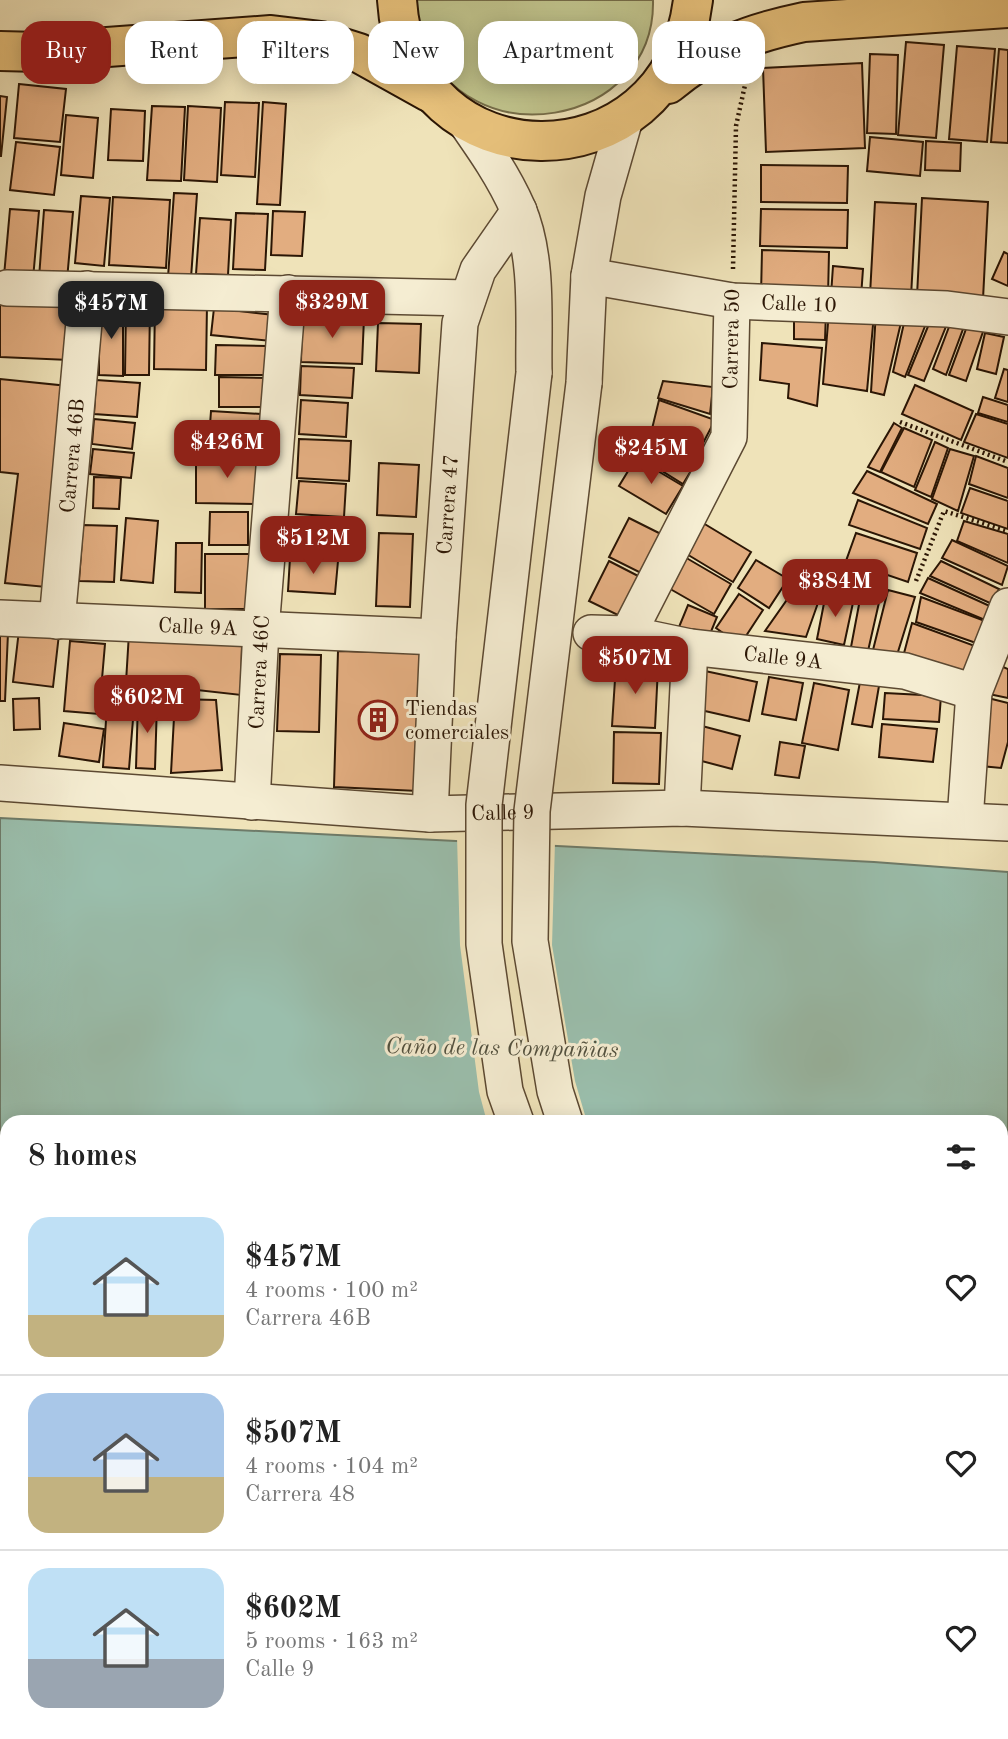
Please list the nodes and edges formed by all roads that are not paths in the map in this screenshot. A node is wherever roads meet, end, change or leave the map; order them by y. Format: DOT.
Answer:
graph roads {
  1 [pos="397,0"];
  2 [pos="693,0"];
  3 [pos="1008,8"];
  4 [pos="0,51"];
  5 [pos="450,107"];
  6 [pos="637,109"];
  7 [pos="519,211"];
  8 [pos="589,276"];
  9 [pos="7,288"];
  10 [pos="87,289"];
  11 [pos="288,292"];
  12 [pos="468,298"];
  13 [pos="732,301"];
  14 [pos="1008,317"];
  15 [pos="1008,606"];
  16 [pos="0,618"];
  17 [pos="57,621"];
  18 [pos="261,630"];
  19 [pos="591,633"];
  20 [pos="628,634"];
  21 [pos="438,637"];
  22 [pos="690,647"];
  23 [pos="975,692"];
  24 [pos="0,783"];
  25 [pos="252,802"];
  26 [pos="682,808"];
  27 [pos="430,814"];
  28 [pos="965,820"];
  29 [pos="1008,823"];
  30 [pos="514,1115"];
  31 [pos="563,1115"];
  1 -- 5 [label="highway"];
  2 -- 6 [label="highway"];
  3 -- 6 [label="highway"];
  4 -- 5 [label="highway"];
  5 -- 6 [label="highway"];
  5 -- 7 [label="street"];
  6 -- 8 [label="street"];
  7 -- 12 [label="street, Carrera 47"];
  7 -- 30 [label="street, bridge"];
  8 -- 13 [label="street, Calle 10"];
  8 -- 31 [label="street, bridge"];
  9 -- 10 [label="street"];
  10 -- 11 [label="street"];
  10 -- 17 [label="street, Carrera 46B"];
  11 -- 12 [label="street"];
  11 -- 18 [label="street, Carrera 46C"];
  12 -- 21 [label="street, Carrera 47"];
  13 -- 14 [label="street, Calle 10"];
  13 -- 20 [label="street, Carrera 50"];
  15 -- 23 [label="street"];
  16 -- 17 [label="street, Calle 9A"];
  17 -- 18 [label="street, Calle 9A"];
  18 -- 21 [label="street, Calle 9A"];
  18 -- 25 [label="street, Carrera 46C"];
  19 -- 20 [label="street, Calle 9A"];
  20 -- 22 [label="street, Calle 9A"];
  21 -- 27 [label="street, Carrera 47"];
  22 -- 23 [label="street, Calle 9A"];
  22 -- 26 [label="street"];
  23 -- 28 [label="street"];
  24 -- 25 [label="street, Calle 9"];
  25 -- 27 [label="street, Calle 9"];
  26 -- 27 [label="street, Calle 9"];
  26 -- 28 [label="street, Calle 9"];
  28 -- 29 [label="street, Calle 9"];
}
